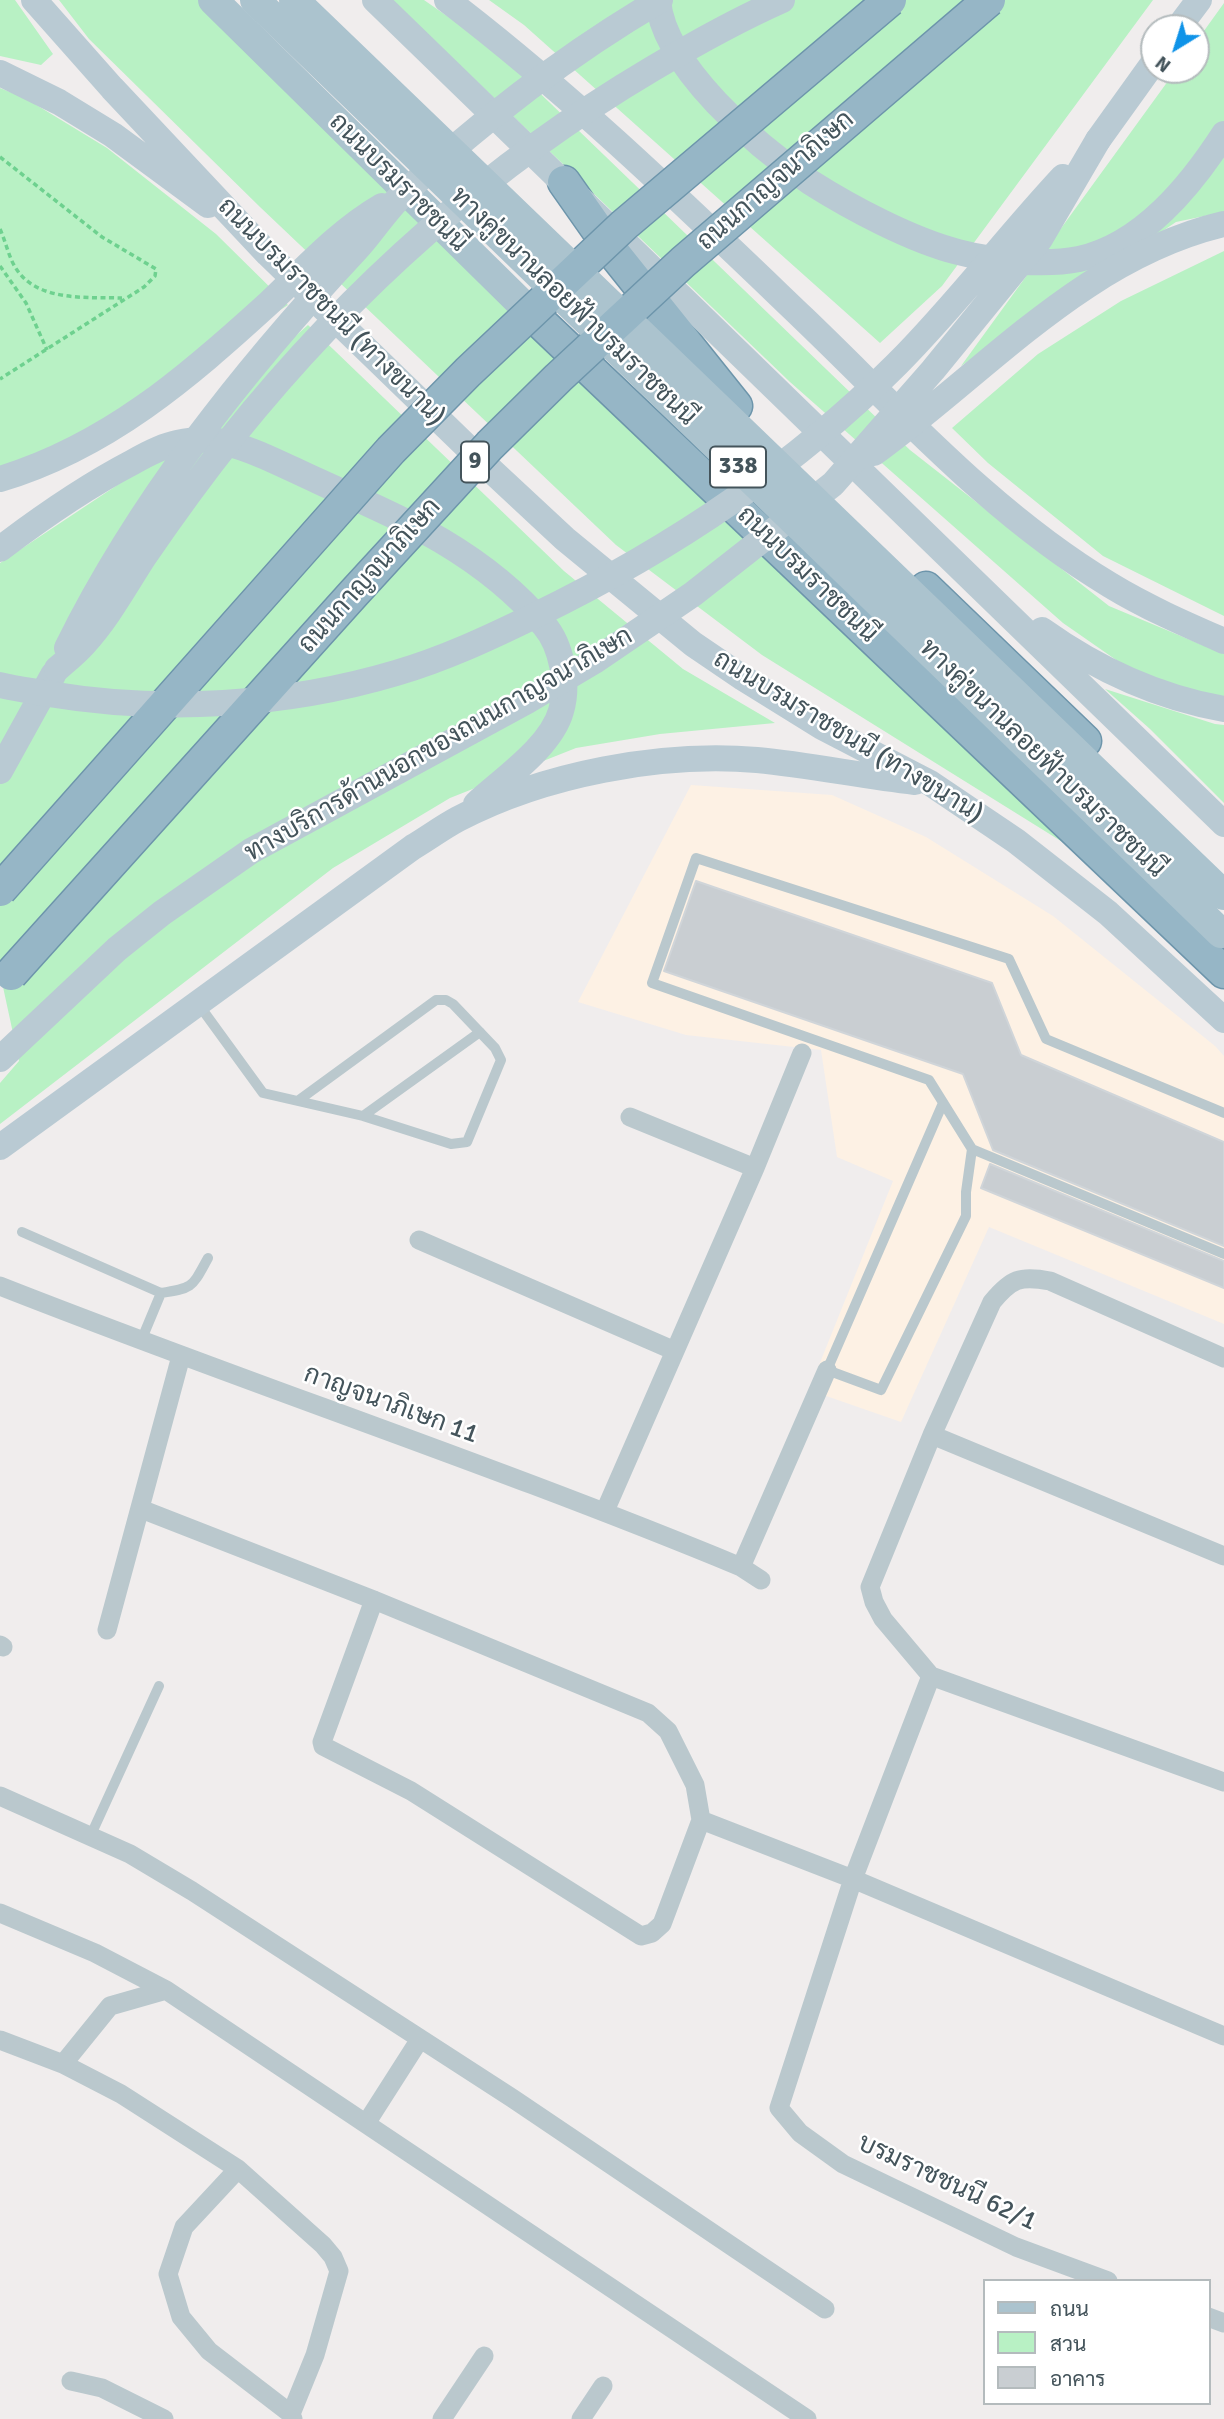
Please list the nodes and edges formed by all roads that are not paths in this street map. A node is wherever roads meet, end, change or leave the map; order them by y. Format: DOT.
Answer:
graph roads {
  1 [pos="34,0"];
  2 [pos="213,0"];
  3 [pos="255,0"];
  4 [pos="294,0"];
  5 [pos="312,0"];
  6 [pos="375,0"];
  7 [pos="447,0"];
  8 [pos="659,0"];
  9 [pos="782,0"];
  10 [pos="890,0"];
  11 [pos="989,0"];
  12 [pos="0,73"];
  13 [pos="1140,82"];
  14 [pos="1224,134"];
  15 [pos="1098,140"];
  16 [pos="564,182"];
  17 [pos="400,196"];
  18 [pos="1224,224"];
  19 [pos="245,228"];
  20 [pos="591,267"];
  21 [pos="537,318"];
  22 [pos="736,406"];
  23 [pos="0,480"];
  24 [pos="833,484"];
  25 [pos="0,549"];
  26 [pos="978,585"];
  27 [pos="1224,641"];
  28 [pos="57,669"];
  29 [pos="0,685"];
  30 [pos="1224,709"];
  31 [pos="0,771"];
  32 [pos="930,783"];
  33 [pos="459,819"];
  34 [pos="1224,824"];
  35 [pos="1224,876"];
  36 [pos="0,890"];
  37 [pos="1224,895"];
  38 [pos="1224,935"];
  39 [pos="1224,972"];
  40 [pos="5,980"];
  41 [pos="197,1002"];
  42 [pos="1224,1020"];
  43 [pos="480,1032"];
  44 [pos="802,1053"];
  45 [pos="0,1059"];
  46 [pos="299,1100"];
  47 [pos="943,1103"];
  48 [pos="1224,1113"];
  49 [pos="363,1116"];
  50 [pos="630,1117"];
  51 [pos="0,1147"];
  52 [pos="972,1149"];
  53 [pos="755,1168"];
  54 [pos="22,1233"];
  55 [pos="419,1240"];
  56 [pos="1224,1254"];
  57 [pos="208,1258"];
  58 [pos="0,1286"];
  59 [pos="161,1293"];
  60 [pos="141,1341"];
  61 [pos="675,1351"];
  62 [pos="181,1356"];
  63 [pos="1224,1358"];
  64 [pos="827,1370"];
  65 [pos="932,1436"];
  66 [pos="141,1509"];
  67 [pos="605,1511"];
  68 [pos="1224,1556"];
  69 [pos="741,1567"];
  70 [pos="761,1580"];
  71 [pos="374,1600"];
  72 [pos="107,1630"];
  73 [pos="931,1676"];
  74 [pos="159,1686"];
  75 [pos="1224,1782"];
  76 [pos="0,1796"];
  77 [pos="701,1821"];
  78 [pos="90,1837"];
  79 [pos="853,1879"];
  80 [pos="0,1913"];
  81 [pos="166,1990"];
  82 [pos="1224,2036"];
  83 [pos="420,2039"];
  84 [pos="0,2040"];
  85 [pos="63,2064"];
  86 [pos="367,2122"];
  87 [pos="238,2169"];
  88 [pos="1103,2279"];
  89 [pos="825,2309"];
  90 [pos="484,2356"];
  91 [pos="71,2381"];
  92 [pos="603,2385"];
  93 [pos="292,2417"];
  94 [pos="164,2419"];
  95 [pos="442,2419"];
  96 [pos="582,2419"];
  97 [pos="807,2419"];
  1 -- 19 [label="main road, ถนนบรมราชชนนี (ทางขนาน)"];
  2 -- 21 [label="main road, ถนนบรมราชชนนี / 338"];
  3 -- 38 [label="main road, ทางคู่ขนานลอยฟ้าบรมราชชนนี / 338, bridge"];
  4 -- 37 [label="main road, ทางคู่ขนานลอยฟ้าบรมราชชนนี / 338, bridge"];
  5 -- 20 [label="main road, 338"];
  6 -- 16 [label="main road"];
  7 -- 27 [label="main road"];
  8 -- 14 [label="main road"];
  8 -- 17 [label="main road, bridge"];
  9 -- 28 [label="main road, bridge"];
  10 -- 36 [label="highway, bridge"];
  11 -- 40 [label="highway, ถนนกาญจนาภิเษก / 9, bridge"];
  12 -- 19 [label="main road"];
  13 -- 15 [label="main road, ทางบริการด้านนอกของถนนกาญจนาภิเษก"];
  15 -- 24 [label="main road, ทางบริการด้านนอกของถนนกาญจนาภิเษก, bridge"];
  15 -- 29 [label="main road, bridge"];
  16 -- 22 [label="highway"];
  16 -- 26 [label="main road"];
  17 -- 23 [label="main road, bridge"];
  17 -- 28 [label="main road, bridge"];
  18 -- 24 [label="main road, bridge"];
  19 -- 32 [label="main road, ถนนบรมราชชนนี (ทางขนาน)"];
  20 -- 22 [label="highway, 338"];
  21 -- 39 [label="highway, ถนนบรมราชชนนี / 338"];
  22 -- 35 [label="highway, 338"];
  24 -- 45 [label="main road, ทางบริการด้านนอกของถนนกาญจนาภิเษก, bridge"];
  25 -- 33 [label="main road"];
  26 -- 30 [label="main road"];
  26 -- 34 [label="main road"];
  28 -- 31 [label="main road"];
  32 -- 33 [label="main road"];
  32 -- 42 [label="main road, ถนนบรมราชชนนี (ทางขนาน)"];
  33 -- 41 [label="main road"];
  41 -- 46 [label="lane"];
  41 -- 51 [label="main road"];
  43 -- 46 [label="lane"];
  43 -- 49 [label="lane"];
  43 -- 49 [label="lane"];
  44 -- 53 [label="street"];
  46 -- 49 [label="lane"];
  47 -- 48 [label="lane"];
  47 -- 52 [label="lane"];
  47 -- 64 [label="lane"];
  50 -- 53 [label="street"];
  52 -- 56 [label="lane"];
  52 -- 64 [label="lane"];
  53 -- 61 [label="street"];
  54 -- 59 [label="lane"];
  55 -- 61 [label="street"];
  57 -- 59 [label="lane"];
  58 -- 60 [label="street, กาญจนาภิเษก 11"];
  59 -- 60 [label="lane"];
  60 -- 62 [label="street, กาญจนาภิเษก 11"];
  61 -- 67 [label="street"];
  62 -- 66 [label="street"];
  62 -- 67 [label="street, กาญจนาภิเษก 11"];
  63 -- 65 [label="street"];
  64 -- 69 [label="street"];
  65 -- 68 [label="street"];
  65 -- 73 [label="street"];
  66 -- 71 [label="street"];
  66 -- 72 [label="street"];
  67 -- 69 [label="street, กาญจนาภิเษก 11"];
  69 -- 70 [label="street, กาญจนาภิเษก 11"];
  71 -- 77 [label="street"];
  71 -- 77 [label="street"];
  73 -- 75 [label="street"];
  73 -- 79 [label="street"];
  74 -- 78 [label="lane"];
  76 -- 78 [label="street"];
  77 -- 79 [label="street"];
  78 -- 83 [label="street"];
  79 -- 82 [label="street"];
  79 -- 88 [label="street, บรมราชชนนี 62/1"];
  80 -- 81 [label="street"];
  81 -- 85 [label="street"];
  81 -- 86 [label="street"];
  83 -- 86 [label="street"];
  83 -- 89 [label="street"];
  84 -- 85 [label="street"];
  85 -- 87 [label="street"];
  86 -- 97 [label="street"];
  87 -- 93 [label="street"];
  87 -- 93 [label="street"];
  90 -- 95 [label="street"];
  91 -- 94 [label="street"];
  92 -- 96 [label="street"];
}
